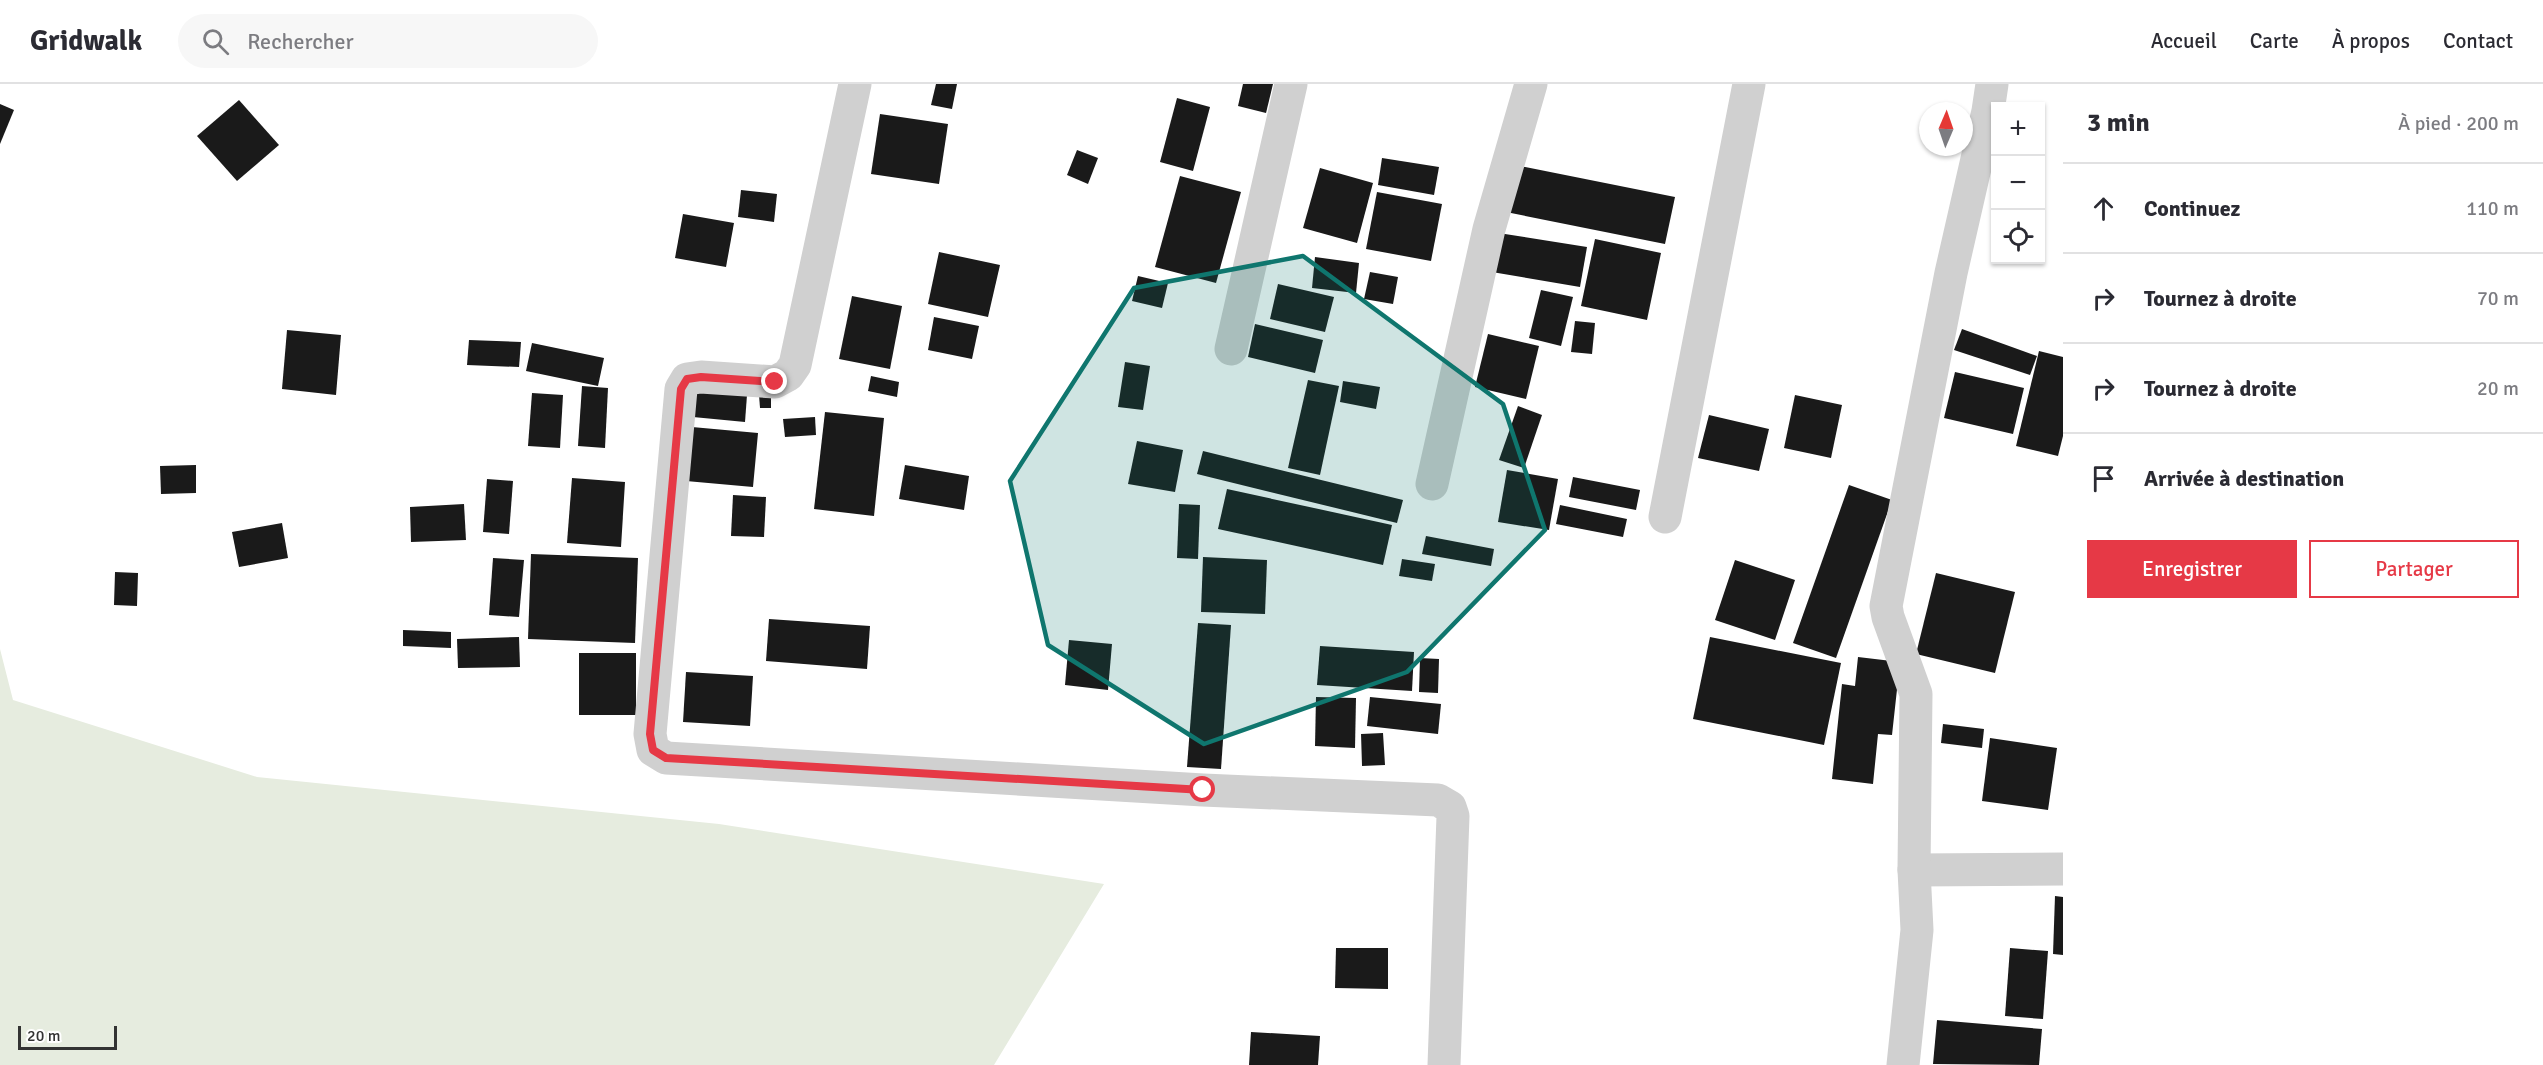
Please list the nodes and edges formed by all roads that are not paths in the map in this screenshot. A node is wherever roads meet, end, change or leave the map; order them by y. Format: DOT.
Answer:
graph roads {
  1 [pos="855,84"];
  2 [pos="1291,84"];
  3 [pos="1531,84"];
  4 [pos="1749,84"];
  5 [pos="1992,84"];
  6 [pos="1232,349"];
  7 [pos="1432,484"];
  8 [pos="1665,517"];
  9 [pos="2063,869"];
  10 [pos="1914,870"];
  11 [pos="1444,1065"];
  12 [pos="1903,1065"];
  1 -- 11 [label="street"];
  2 -- 6 [label="street"];
  3 -- 7 [label="street"];
  4 -- 8 [label="street"];
  5 -- 10 [label="street"];
  9 -- 10 [label="street"];
  10 -- 12 [label="street"];
}
